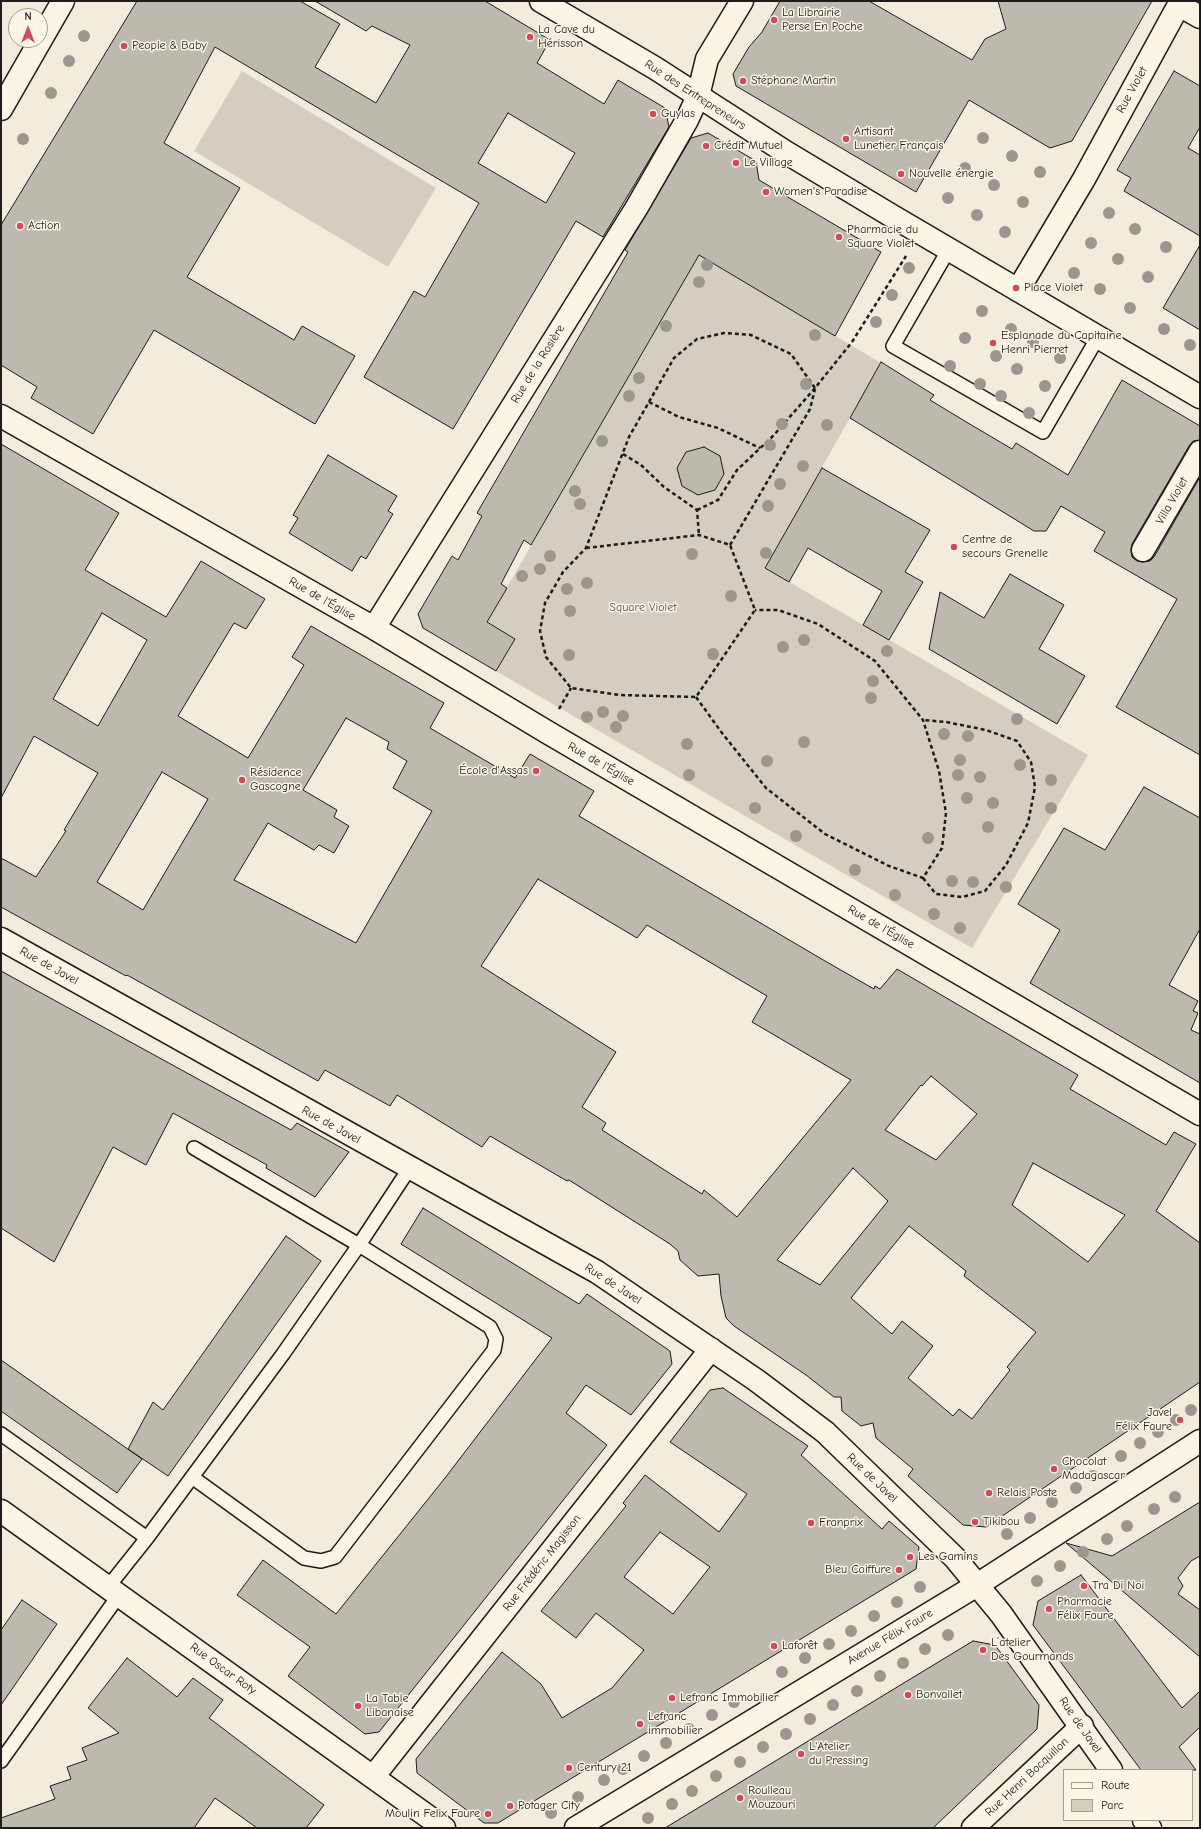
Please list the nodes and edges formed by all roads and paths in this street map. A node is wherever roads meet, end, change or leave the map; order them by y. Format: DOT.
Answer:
graph roads {
  1 [pos="63,1"];
  2 [pos="541,1"];
  3 [pos="742,1"];
  4 [pos="1180,3"];
  5 [pos="1200,17"];
  6 [pos="698,96"];
  7 [pos="1,109"];
  8 [pos="949,250"];
  9 [pos="908,254"];
  10 [pos="1018,290"];
  11 [pos="1098,337"];
  12 [pos="815,388"];
  13 [pos="1200,397"];
  14 [pos="649,402"];
  15 [pos="1,416"];
  16 [pos="760,448"];
  17 [pos="1200,452"];
  18 [pos="623,454"];
  19 [pos="697,510"];
  20 [pos="698,535"];
  21 [pos="730,545"];
  22 [pos="586,548"];
  23 [pos="1143,550"];
  24 [pos="756,610"];
  25 [pos="374,628"];
  26 [pos="571,688"];
  27 [pos="696,696"];
  28 [pos="559,708"];
  29 [pos="923,720"];
  30 [pos="923,878"];
  31 [pos="1,939"];
  32 [pos="1200,1114"];
  33 [pos="194,1148"];
  34 [pos="409,1169"];
  35 [pos="360,1244"];
  36 [pos="711,1349"];
  37 [pos="1,1434"];
  38 [pos="1200,1441"];
  39 [pos="192,1477"];
  40 [pos="1,1510"];
  41 [pos="147,1538"];
  42 [pos="977,1585"];
  43 [pos="114,1591"];
  44 [pos="1082,1726"];
  45 [pos="1,1761"];
  46 [pos="1110,1769"];
  47 [pos="373,1777"];
  48 [pos="444,1828"];
  49 [pos="576,1828"];
  50 [pos="973,1828"];
  1 -- 7 [label="street"];
  2 -- 6 [label="street, Rue des Entrepreneurs"];
  3 -- 6 [label="street, Rue de la Rosière"];
  4 -- 5 [label="street"];
  4 -- 10 [label="street, Rue Violet"];
  6 -- 8 [label="street, Rue des Entrepreneurs"];
  6 -- 25 [label="street, Rue de la Rosière"];
  8 -- 10 [label="street, Rue des Entrepreneurs"];
  8 -- 11 [label="lane"];
  9 -- 12 [label="path"];
  10 -- 11 [label="street, Rue des Entrepreneurs"];
  11 -- 13 [label="street, Rue des Entrepreneurs"];
  12 -- 14 [label="path"];
  12 -- 16 [label="path"];
  12 -- 21 [label="path"];
  14 -- 16 [label="path"];
  14 -- 18 [label="path"];
  15 -- 25 [label="street, Rue de l'Église"];
  16 -- 19 [label="path"];
  17 -- 23 [label="street, Villa Violet"];
  18 -- 19 [label="path"];
  18 -- 22 [label="path"];
  19 -- 20 [label="path"];
  20 -- 21 [label="path"];
  20 -- 22 [label="path"];
  21 -- 24 [label="path"];
  22 -- 26 [label="path"];
  24 -- 27 [label="path"];
  24 -- 29 [label="path"];
  25 -- 32 [label="street, Rue de l'Église"];
  26 -- 27 [label="path"];
  26 -- 28 [label="path"];
  27 -- 30 [label="path"];
  29 -- 30 [label="path"];
  29 -- 30 [label="path"];
  31 -- 34 [label="street, Rue de Javel"];
  33 -- 35 [label="lane"];
  34 -- 35 [label="lane"];
  34 -- 36 [label="street, Rue de Javel"];
  35 -- 39 [label="lane"];
  35 -- 39 [label="lane"];
  36 -- 42 [label="street, Rue de Javel"];
  36 -- 47 [label="street, Rue Frédéric Magisson"];
  37 -- 41 [label="lane"];
  38 -- 42 [label="street, Avenue Félix Faure"];
  39 -- 41 [label="lane"];
  40 -- 43 [label="street, Rue Oscar Roty"];
  41 -- 43 [label="lane"];
  42 -- 44 [label="street, Rue de Javel"];
  42 -- 49 [label="street, Avenue Félix Faure"];
  43 -- 45 [label="lane"];
  43 -- 47 [label="street, Rue Oscar Roty"];
  44 -- 46 [label="street, Rue de Javel"];
  44 -- 50 [label="street, Rue Henri Bocquillon"];
  47 -- 48 [label="street, Rue Oscar Roty"];
}
